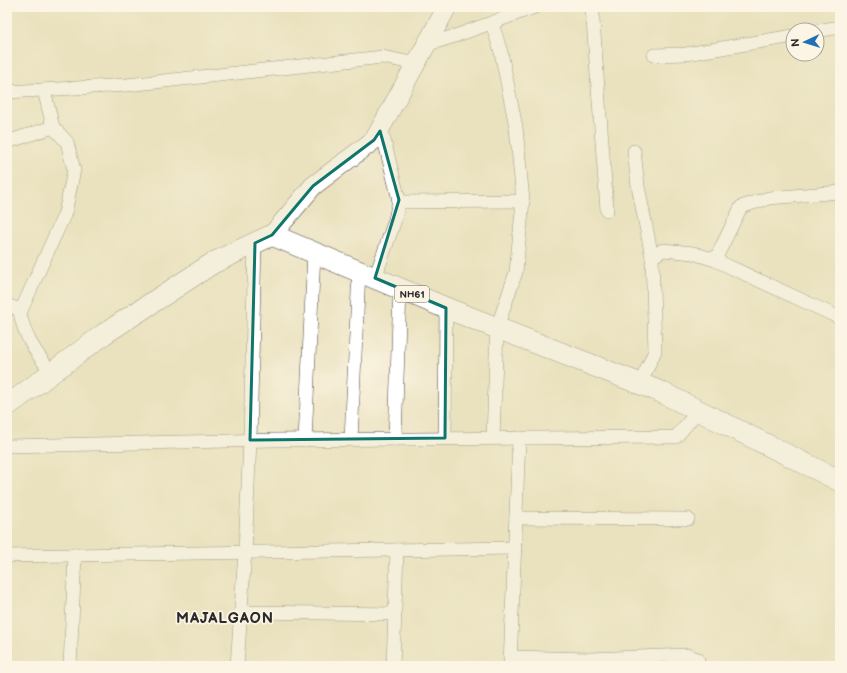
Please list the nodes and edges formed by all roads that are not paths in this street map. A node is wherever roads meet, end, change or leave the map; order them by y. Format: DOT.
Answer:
graph roads {
  1 [pos="447,7"];
  2 [pos="535,7"];
  3 [pos="592,7"];
  4 [pos="492,23"];
  5 [pos="840,27"];
  6 [pos="825,30"];
  7 [pos="785,37"];
  8 [pos="426,45"];
  9 [pos="654,55"];
  10 [pos="416,64"];
  11 [pos="44,90"];
  12 [pos="7,92"];
  13 [pos="53,127"];
  14 [pos="380,131"];
  15 [pos="7,142"];
  16 [pos="634,151"];
  17 [pos="840,192"];
  18 [pos="523,201"];
  19 [pos="398,202"];
  20 [pos="607,210"];
  21 [pos="263,239"];
  22 [pos="314,253"];
  23 [pos="652,257"];
  24 [pos="715,260"];
  25 [pos="367,275"];
  26 [pos="400,288"];
  27 [pos="7,305"];
  28 [pos="446,308"];
  29 [pos="21,310"];
  30 [pos="840,318"];
  31 [pos="497,328"];
  32 [pos="52,373"];
  33 [pos="640,384"];
  34 [pos="7,406"];
  35 [pos="698,411"];
  36 [pos="395,438"];
  37 [pos="445,438"];
  38 [pos="493,438"];
  39 [pos="519,438"];
  40 [pos="351,439"];
  41 [pos="250,440"];
  42 [pos="305,440"];
  43 [pos="7,446"];
  44 [pos="840,481"];
  45 [pos="516,518"];
  46 [pos="688,519"];
  47 [pos="515,548"];
  48 [pos="397,550"];
  49 [pos="245,552"];
  50 [pos="75,555"];
  51 [pos="7,556"];
  52 [pos="241,612"];
  53 [pos="395,614"];
  54 [pos="698,659"];
  55 [pos="510,662"];
  56 [pos="70,666"];
  57 [pos="237,666"];
  58 [pos="393,666"];
  1 -- 8 [label="street"];
  2 -- 4 [label="street"];
  3 -- 20 [label="street"];
  4 -- 8 [label="street"];
  4 -- 18 [label="street"];
  5 -- 6 [label="street"];
  7 -- 9 [label="street"];
  8 -- 10 [label="street"];
  10 -- 11 [label="street"];
  10 -- 14 [label="street"];
  11 -- 12 [label="street"];
  11 -- 13 [label="street"];
  13 -- 15 [label="street"];
  13 -- 29 [label="street"];
  14 -- 19 [label="street"];
  14 -- 21 [label="street"];
  16 -- 23 [label="street"];
  17 -- 24 [label="street"];
  18 -- 19 [label="street"];
  18 -- 31 [label="street"];
  19 -- 25 [label="street"];
  21 -- 22 [label="main road, NH61"];
  21 -- 32 [label="main road"];
  21 -- 41 [label="street"];
  22 -- 25 [label="main road, NH61"];
  22 -- 42 [label="street"];
  23 -- 24 [label="street"];
  23 -- 33 [label="street"];
  24 -- 30 [label="street"];
  25 -- 26 [label="main road, NH61"];
  25 -- 40 [label="street"];
  26 -- 28 [label="main road, NH61"];
  26 -- 36 [label="street"];
  27 -- 29 [label="street"];
  28 -- 31 [label="main road, NH61"];
  28 -- 37 [label="street"];
  29 -- 32 [label="street"];
  31 -- 33 [label="main road, NH61"];
  31 -- 38 [label="street"];
  32 -- 34 [label="main road"];
  33 -- 35 [label="main road, NH61"];
  35 -- 39 [label="street"];
  35 -- 44 [label="main road, NH61"];
  36 -- 37 [label="street"];
  36 -- 40 [label="street"];
  37 -- 38 [label="street"];
  38 -- 39 [label="street"];
  39 -- 45 [label="street"];
  40 -- 42 [label="street"];
  41 -- 42 [label="street"];
  41 -- 43 [label="street"];
  41 -- 49 [label="street"];
  45 -- 46 [label="street"];
  45 -- 47 [label="street"];
  47 -- 48 [label="street"];
  47 -- 55 [label="street"];
  48 -- 49 [label="street"];
  48 -- 53 [label="street"];
  49 -- 50 [label="street"];
  49 -- 52 [label="street"];
  50 -- 51 [label="street"];
  50 -- 56 [label="street"];
  52 -- 53 [label="street"];
  52 -- 57 [label="street"];
  53 -- 58 [label="street"];
  54 -- 55 [label="street"];
}
